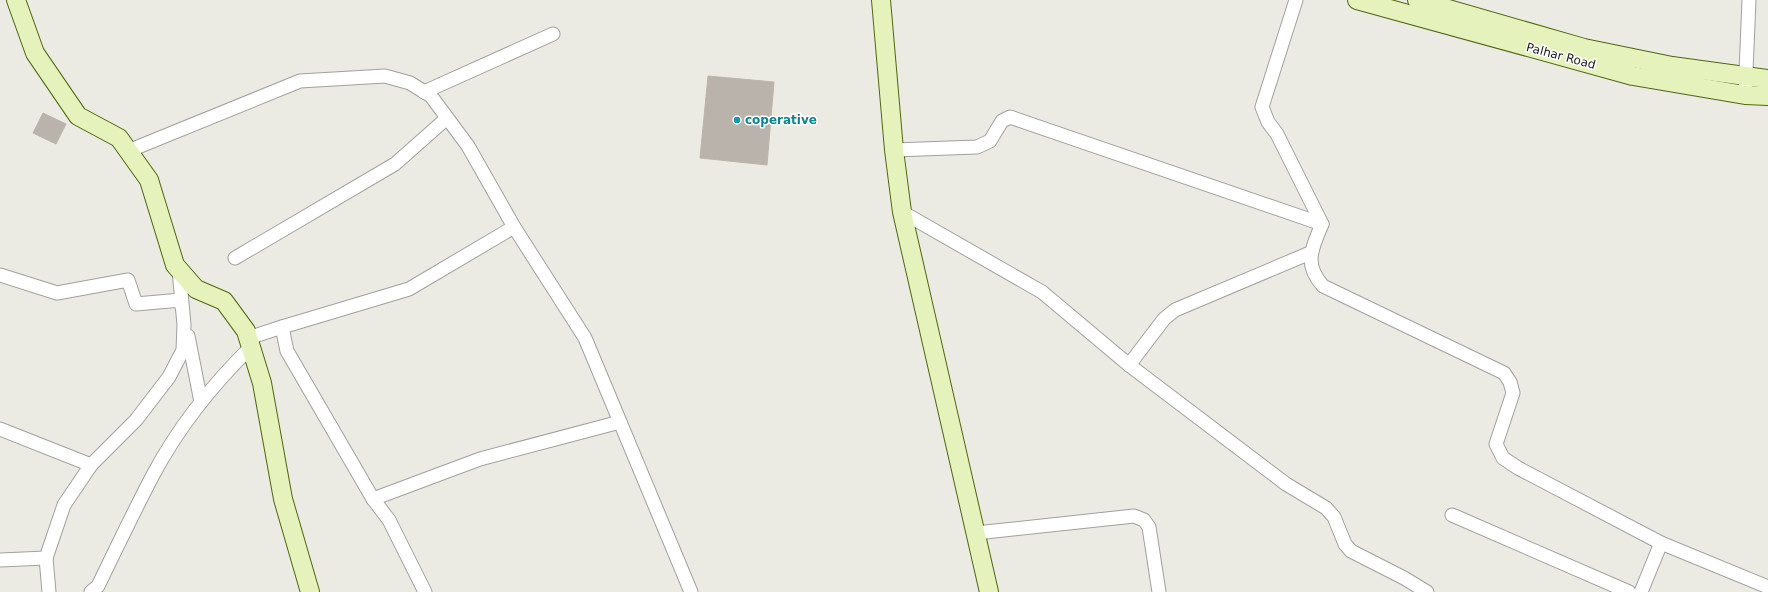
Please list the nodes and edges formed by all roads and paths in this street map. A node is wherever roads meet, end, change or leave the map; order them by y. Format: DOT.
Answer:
graph roads {
  1 [pos="16,0"];
  2 [pos="882,0"];
  3 [pos="1296,0"];
  4 [pos="1357,0"];
  5 [pos="1418,0"];
  6 [pos="1749,0"];
  7 [pos="554,34"];
  8 [pos="1745,76"];
  9 [pos="1768,79"];
  10 [pos="424,92"];
  11 [pos="1745,95"];
  12 [pos="1768,96"];
  13 [pos="447,118"];
  14 [pos="894,150"];
  15 [pos="128,151"];
  16 [pos="902,212"];
  17 [pos="1322,224"];
  18 [pos="514,227"];
  19 [pos="1310,253"];
  20 [pos="235,258"];
  21 [pos="179,270"];
  22 [pos="0,275"];
  23 [pos="181,300"];
  24 [pos="282,327"];
  25 [pos="249,343"];
  26 [pos="1129,365"];
  27 [pos="201,402"];
  28 [pos="620,422"];
  29 [pos="0,429"];
  30 [pos="91,465"];
  31 [pos="373,499"];
  32 [pos="1452,515"];
  33 [pos="976,533"];
  34 [pos="1661,543"];
  35 [pos="46,558"];
  36 [pos="0,560"];
  37 [pos="1768,587"];
  38 [pos="50,592"];
  39 [pos="91,592"];
  40 [pos="310,592"];
  41 [pos="426,592"];
  42 [pos="691,592"];
  43 [pos="990,592"];
  44 [pos="1158,592"];
  45 [pos="1427,592"];
  46 [pos="1629,592"];
  47 [pos="1641,592"];
  1 -- 15 [label="street"];
  2 -- 14 [label="street"];
  3 -- 17 [label="street"];
  4 -- 11 [label="street, Palhar Road"];
  5 -- 8 [label="street, Palhar Road"];
  6 -- 8 [label="street"];
  7 -- 10 [label="street"];
  8 -- 9 [label="street, Palhar Road"];
  8 -- 11 [label="street"];
  10 -- 13 [label="street"];
  10 -- 15 [label="street"];
  11 -- 12 [label="street, Palhar Road"];
  13 -- 18 [label="street"];
  13 -- 20 [label="street"];
  14 -- 16 [label="street"];
  14 -- 17 [label="street"];
  15 -- 21 [label="street"];
  16 -- 26 [label="street"];
  16 -- 33 [label="street"];
  17 -- 19 [label="street"];
  18 -- 24 [label="street"];
  18 -- 28 [label="street"];
  19 -- 26 [label="street"];
  19 -- 34 [label="street"];
  21 -- 23 [label="street"];
  21 -- 25 [label="street"];
  22 -- 23 [label="street"];
  23 -- 27 [label="street"];
  23 -- 30 [label="street"];
  24 -- 25 [label="street"];
  24 -- 31 [label="street"];
  25 -- 27 [label="street"];
  25 -- 40 [label="street"];
  26 -- 45 [label="street"];
  27 -- 39 [label="street"];
  28 -- 31 [label="street"];
  28 -- 42 [label="street"];
  29 -- 30 [label="street"];
  30 -- 35 [label="street"];
  31 -- 41 [label="street"];
  32 -- 46 [label="street"];
  33 -- 43 [label="street"];
  33 -- 44 [label="street"];
  34 -- 37 [label="street"];
  34 -- 47 [label="street"];
  35 -- 36 [label="street"];
  35 -- 38 [label="street"];
}
